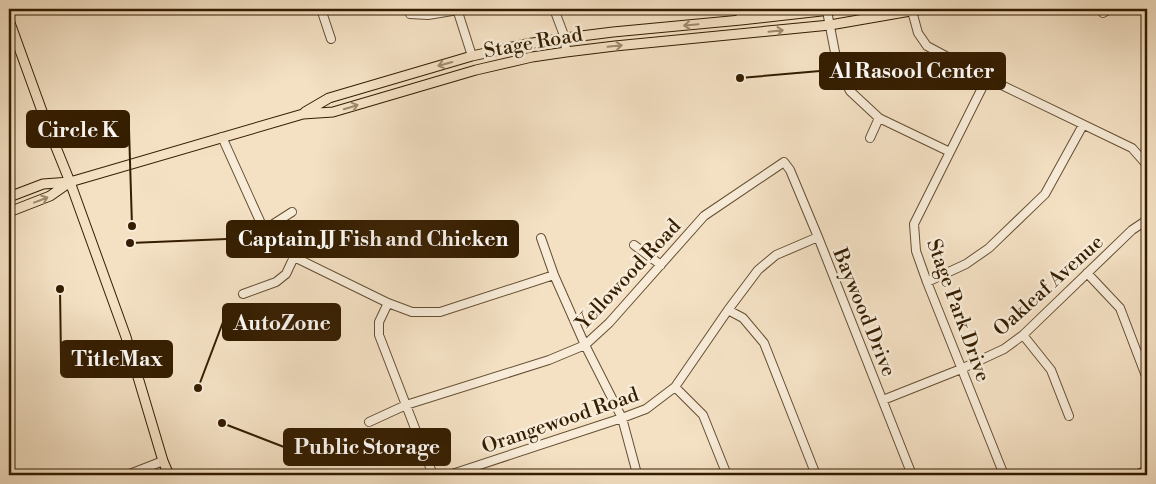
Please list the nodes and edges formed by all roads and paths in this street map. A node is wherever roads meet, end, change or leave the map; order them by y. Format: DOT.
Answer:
graph roads {
  1 [pos="321,9"];
  2 [pos="458,9"];
  3 [pos="554,9"];
  4 [pos="740,9"];
  5 [pos="839,9"];
  6 [pos="922,9"];
  7 [pos="827,11"];
  8 [pos="912,11"];
  9 [pos="410,14"];
  10 [pos="9,20"];
  11 [pos="741,20"];
  12 [pos="830,25"];
  13 [pos="565,38"];
  14 [pos="331,39"];
  15 [pos="566,52"];
  16 [pos="472,56"];
  17 [pos="987,78"];
  18 [pos="303,114"];
  19 [pos="878,118"];
  20 [pos="1083,125"];
  21 [pos="222,137"];
  22 [pos="870,138"];
  23 [pos="950,152"];
  24 [pos="784,162"];
  25 [pos="1147,165"];
  26 [pos="70,182"];
  27 [pos="9,197"];
  28 [pos="9,212"];
  29 [pos="292,212"];
  30 [pos="1147,220"];
  31 [pos="264,230"];
  32 [pos="818,237"];
  33 [pos="541,238"];
  34 [pos="634,245"];
  35 [pos="294,257"];
  36 [pos="661,265"];
  37 [pos="1087,273"];
  38 [pos="554,275"];
  39 [pos="927,282"];
  40 [pos="243,294"];
  41 [pos="388,303"];
  42 [pos="728,310"];
  43 [pos="1023,335"];
  44 [pos="585,345"];
  45 [pos="961,369"];
  46 [pos="1146,376"];
  47 [pos="675,387"];
  48 [pos="883,400"];
  49 [pos="406,405"];
  50 [pos="1069,416"];
  51 [pos="622,418"];
  52 [pos="369,422"];
  53 [pos="163,461"];
  54 [pos="1147,470"];
  55 [pos="127,475"];
  56 [pos="164,475"];
  57 [pos="169,475"];
  58 [pos="433,475"];
  59 [pos="449,475"];
  60 [pos="635,475"];
  61 [pos="727,475"];
  62 [pos="816,475"];
  63 [pos="912,475"];
  64 [pos="1004,475"];
  65 [pos="1135,475"];
  1 -- 14 [label="street"];
  2 -- 9 [label="street"];
  2 -- 16 [label="street"];
  3 -- 13 [label="street"];
  4 -- 11 [label="street"];
  5 -- 7 [label="main road, Stage Road"];
  6 -- 8 [label="main road, Stage Road"];
  7 -- 11 [label="main road, Stage Road"];
  7 -- 12 [label="street"];
  8 -- 12 [label="main road, Stage Road"];
  8 -- 17 [label="street"];
  10 -- 26 [label="main road"];
  11 -- 13 [label="main road, Stage Road, one-way"];
  15 -- 12 [label="main road, Stage Road, one-way"];
  12 -- 19 [label="street"];
  13 -- 15 [label="street"];
  13 -- 16 [label="main road, Stage Road"];
  18 -- 15 [label="main road, Stage Road, one-way"];
  16 -- 18 [label="main road, Stage Road, one-way"];
  17 -- 20 [label="street"];
  17 -- 23 [label="street, Stage Park Drive"];
  18 -- 21 [label="main road, Stage Road"];
  19 -- 22 [label="street"];
  19 -- 23 [label="street"];
  20 -- 25 [label="street"];
  20 -- 39 [label="street"];
  21 -- 26 [label="main road, Stage Road"];
  21 -- 31 [label="street"];
  23 -- 39 [label="street, Stage Park Drive"];
  24 -- 32 [label="street, Baywood Drive"];
  24 -- 36 [label="street, Yellowood Road"];
  26 -- 27 [label="main road, Stage Road"];
  28 -- 26 [label="main road, Stage Road, one-way"];
  26 -- 53 [label="main road"];
  29 -- 31 [label="street"];
  30 -- 37 [label="street, Oakleaf Avenue"];
  31 -- 35 [label="street"];
  32 -- 42 [label="street, Orangewood Road"];
  32 -- 48 [label="street, Baywood Drive"];
  33 -- 38 [label="street"];
  34 -- 36 [label="street"];
  35 -- 40 [label="street"];
  35 -- 41 [label="street"];
  36 -- 44 [label="street, Yellowood Road"];
  37 -- 43 [label="street, Oakleaf Avenue"];
  37 -- 46 [label="street"];
  38 -- 41 [label="street"];
  38 -- 44 [label="street"];
  39 -- 45 [label="street, Stage Park Drive"];
  41 -- 49 [label="street"];
  42 -- 47 [label="street, Orangewood Road"];
  42 -- 62 [label="street"];
  43 -- 45 [label="street, Oakleaf Avenue"];
  43 -- 50 [label="street"];
  44 -- 49 [label="street, Yellowood Road"];
  44 -- 51 [label="street"];
  45 -- 48 [label="street, Oakleaf Avenue"];
  45 -- 64 [label="street, Stage Park Drive"];
  47 -- 51 [label="street, Orangewood Road"];
  47 -- 61 [label="street"];
  48 -- 63 [label="street, Baywood Drive"];
  49 -- 52 [label="street, Yellowood Road"];
  49 -- 58 [label="street"];
  51 -- 59 [label="street, Orangewood Road"];
  51 -- 60 [label="street"];
  53 -- 55 [label="street"];
  53 -- 56 [label="main road"];
  53 -- 57 [label="main road"];
  54 -- 65 [label="street"];
}
